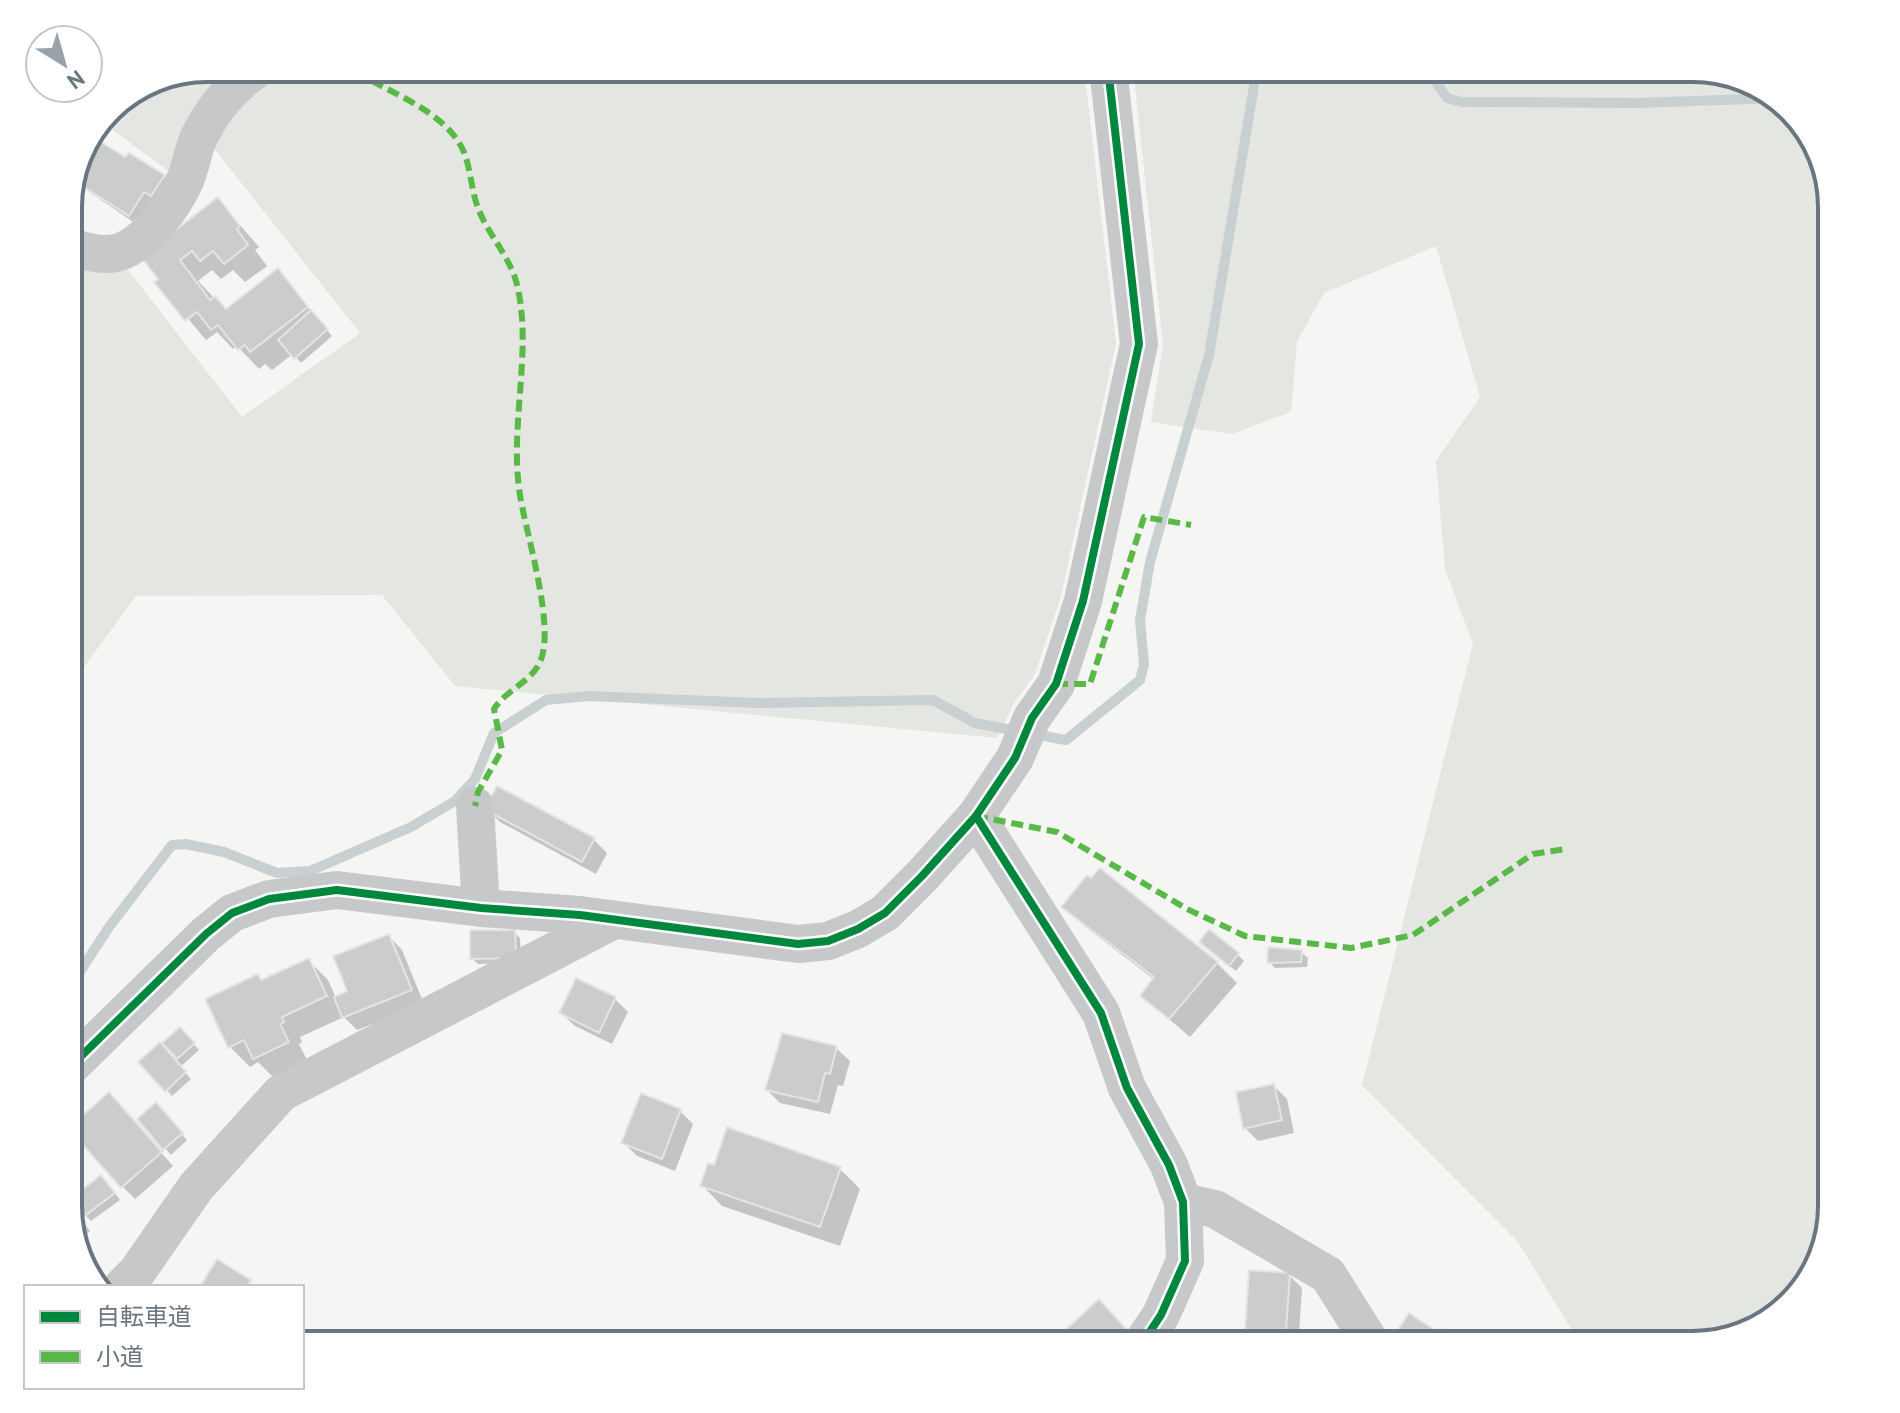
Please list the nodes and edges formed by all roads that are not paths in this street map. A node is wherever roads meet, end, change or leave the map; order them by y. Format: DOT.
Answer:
graph roads {
  1 [pos="242,82"];
  2 [pos="1110,82"];
  3 [pos="82,250"];
  4 [pos="475,806"];
  5 [pos="976,816"];
  6 [pos="481,908"];
  7 [pos="612,921"];
  8 [pos="82,1055"];
  9 [pos="1183,1202"];
  10 [pos="124,1285"];
  11 [pos="1150,1331"];
  12 [pos="1363,1331"];
  1 -- 3 [label="street"];
  2 -- 5 [label="street"];
  4 -- 6 [label="street"];
  5 -- 7 [label="street"];
  5 -- 9 [label="street"];
  6 -- 7 [label="street"];
  6 -- 8 [label="street"];
  7 -- 10 [label="street"];
  9 -- 11 [label="street"];
  9 -- 12 [label="street"];
}
